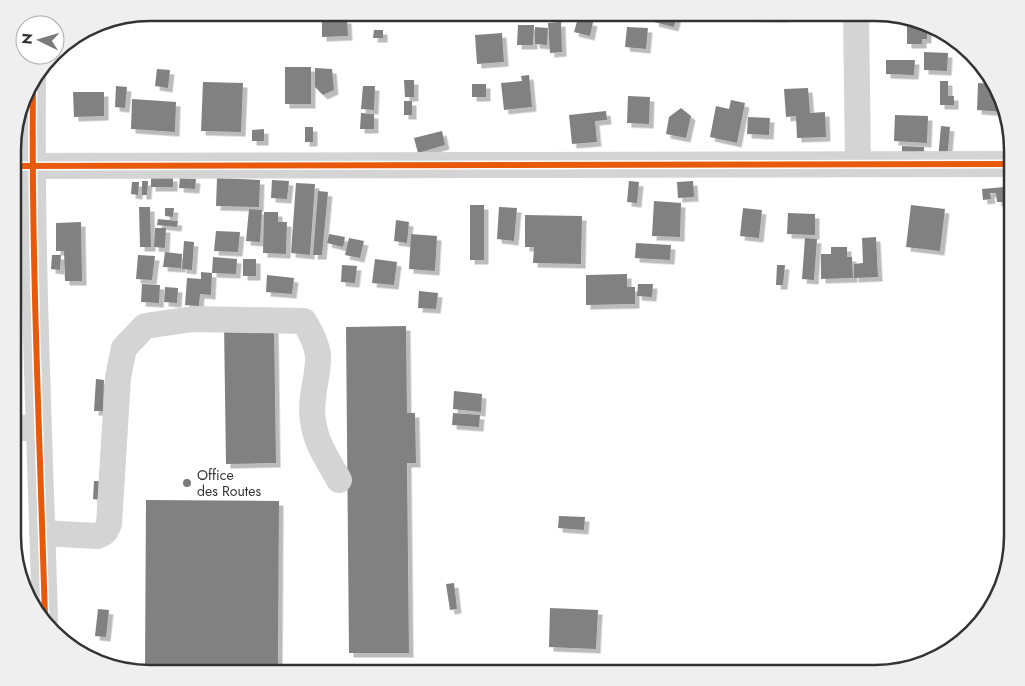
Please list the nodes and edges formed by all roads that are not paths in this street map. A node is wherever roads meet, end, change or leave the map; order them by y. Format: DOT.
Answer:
graph roads {
  1 [pos="856,21"];
  2 [pos="30,103"];
  3 [pos="858,164"];
  4 [pos="1003,164"];
  5 [pos="23,166"];
  6 [pos="26,428"];
  7 [pos="340,480"];
  8 [pos="42,533"];
  9 [pos="45,610"];
  1 -- 3 [label="street"];
  2 -- 5 [label="street"];
  3 -- 4 [label="street"];
  3 -- 5 [label="street"];
  5 -- 6 [label="street"];
  6 -- 8 [label="street"];
  7 -- 8 [label="street"];
  8 -- 9 [label="street"];
}
